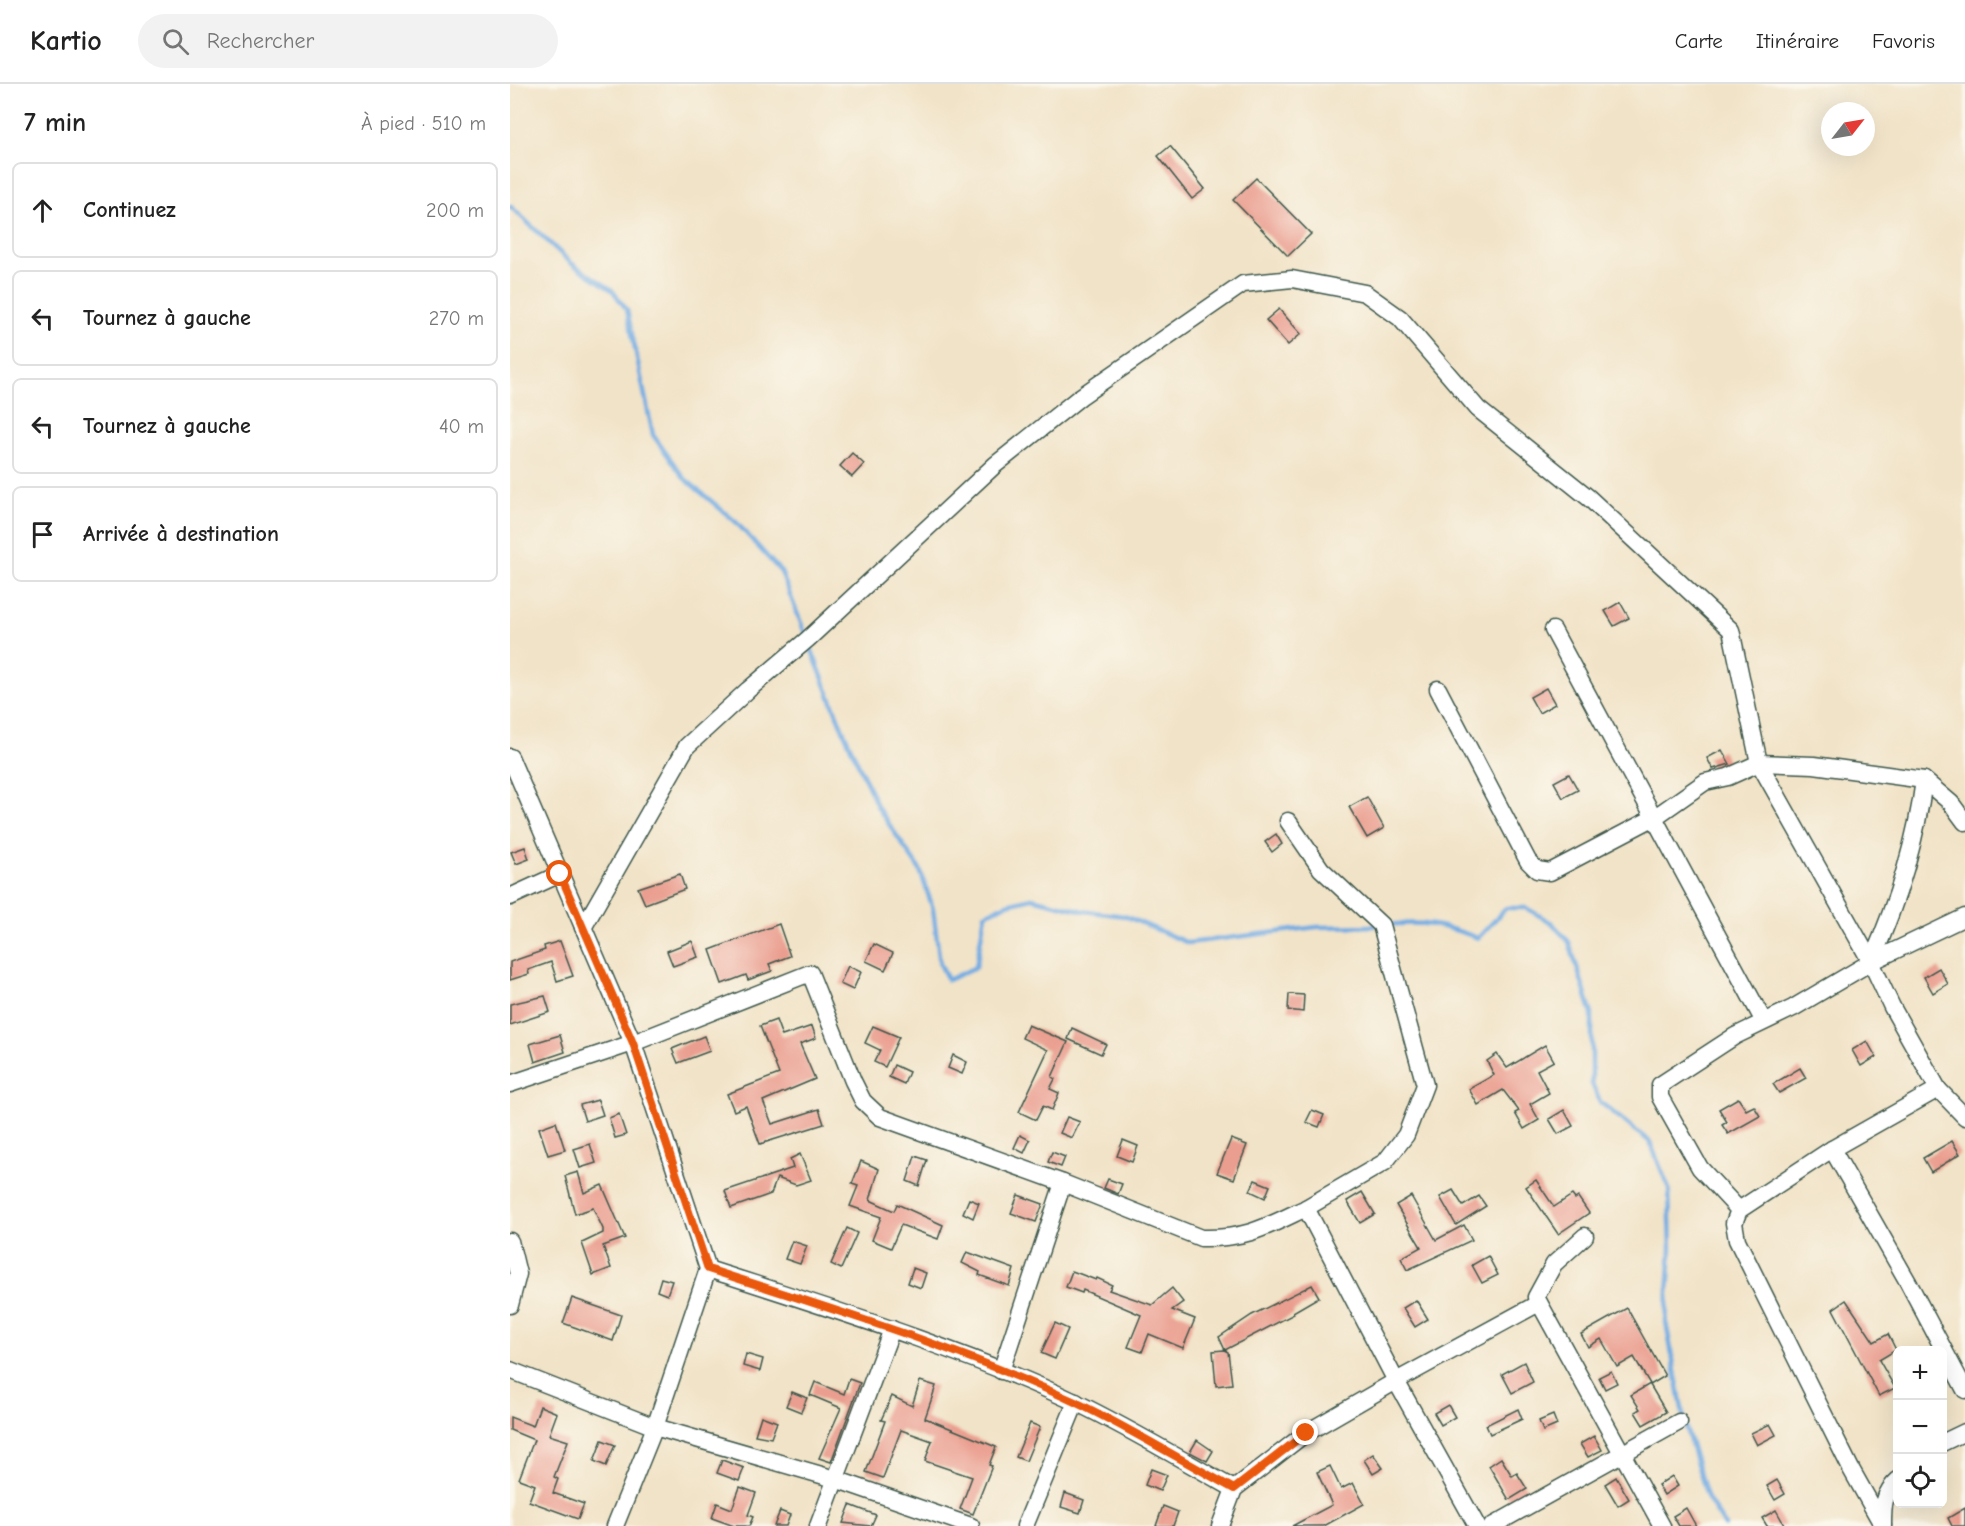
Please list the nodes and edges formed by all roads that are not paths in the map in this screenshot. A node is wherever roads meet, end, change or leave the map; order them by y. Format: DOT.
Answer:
graph roads {
  1 [pos="1553,630"];
  2 [pos="1438,689"];
  3 [pos="510,757"];
  4 [pos="1760,763"];
  5 [pos="1924,780"];
  6 [pos="1655,817"];
  7 [pos="1288,821"];
  8 [pos="1965,822"];
  9 [pos="560,874"];
  10 [pos="510,897"];
  11 [pos="1965,917"];
  12 [pos="583,928"];
  13 [pos="1871,962"];
  14 [pos="1763,1020"];
  15 [pos="633,1043"];
  16 [pos="510,1084"];
  17 [pos="1938,1089"];
  18 [pos="1965,1117"];
  19 [pos="1832,1149"];
  20 [pos="1063,1183"];
  21 [pos="1306,1208"];
  22 [pos="1739,1210"];
  23 [pos="1585,1236"];
  24 [pos="510,1241"];
  25 [pos="708,1269"];
  26 [pos="1539,1303"];
  27 [pos="510,1305"];
  28 [pos="892,1329"];
  29 [pos="510,1370"];
  30 [pos="1001,1371"];
  31 [pos="1396,1381"];
  32 [pos="1965,1390"];
  33 [pos="1076,1402"];
  34 [pos="1678,1422"];
  35 [pos="655,1427"];
  36 [pos="1965,1432"];
  37 [pos="1947,1441"];
  38 [pos="1622,1454"];
  39 [pos="835,1479"];
  40 [pos="1893,1484"];
  41 [pos="1234,1489"];
  42 [pos="615,1526"];
  43 [pos="818,1526"];
  44 [pos="971,1526"];
  45 [pos="1025,1526"];
  46 [pos="1220,1526"];
  47 [pos="1477,1526"];
  48 [pos="1492,1526"];
  49 [pos="1662,1526"];
  50 [pos="1883,1526"];
  1 -- 6 [label="street"];
  2 -- 6 [label="street"];
  3 -- 9 [label="street"];
  4 -- 5 [label="street"];
  4 -- 6 [label="street"];
  4 -- 12 [label="street"];
  4 -- 13 [label="street"];
  5 -- 8 [label="street"];
  5 -- 13 [label="street"];
  6 -- 14 [label="street"];
  7 -- 21 [label="street"];
  9 -- 10 [label="street"];
  9 -- 12 [label="street"];
  11 -- 13 [label="street"];
  12 -- 15 [label="street"];
  13 -- 14 [label="street"];
  13 -- 17 [label="street"];
  14 -- 22 [label="street"];
  15 -- 16 [label="street"];
  15 -- 20 [label="street"];
  15 -- 25 [label="street"];
  17 -- 18 [label="street"];
  17 -- 19 [label="street"];
  19 -- 22 [label="street"];
  19 -- 32 [label="street"];
  20 -- 21 [label="street"];
  20 -- 30 [label="street"];
  21 -- 31 [label="street"];
  22 -- 50 [label="street"];
  23 -- 26 [label="street"];
  24 -- 27 [label="street"];
  25 -- 28 [label="street"];
  25 -- 35 [label="street"];
  26 -- 31 [label="street"];
  26 -- 38 [label="street"];
  28 -- 30 [label="street"];
  28 -- 39 [label="street"];
  29 -- 35 [label="street"];
  30 -- 33 [label="street"];
  31 -- 41 [label="street"];
  31 -- 47 [label="street"];
  33 -- 41 [label="street"];
  33 -- 45 [label="street"];
  34 -- 38 [label="street"];
  35 -- 39 [label="street"];
  35 -- 42 [label="street"];
  36 -- 37 [label="street"];
  38 -- 48 [label="street"];
  38 -- 49 [label="street"];
  39 -- 43 [label="street"];
  39 -- 44 [label="street"];
  40 -- 50 [label="street"];
  41 -- 46 [label="street"];
}
